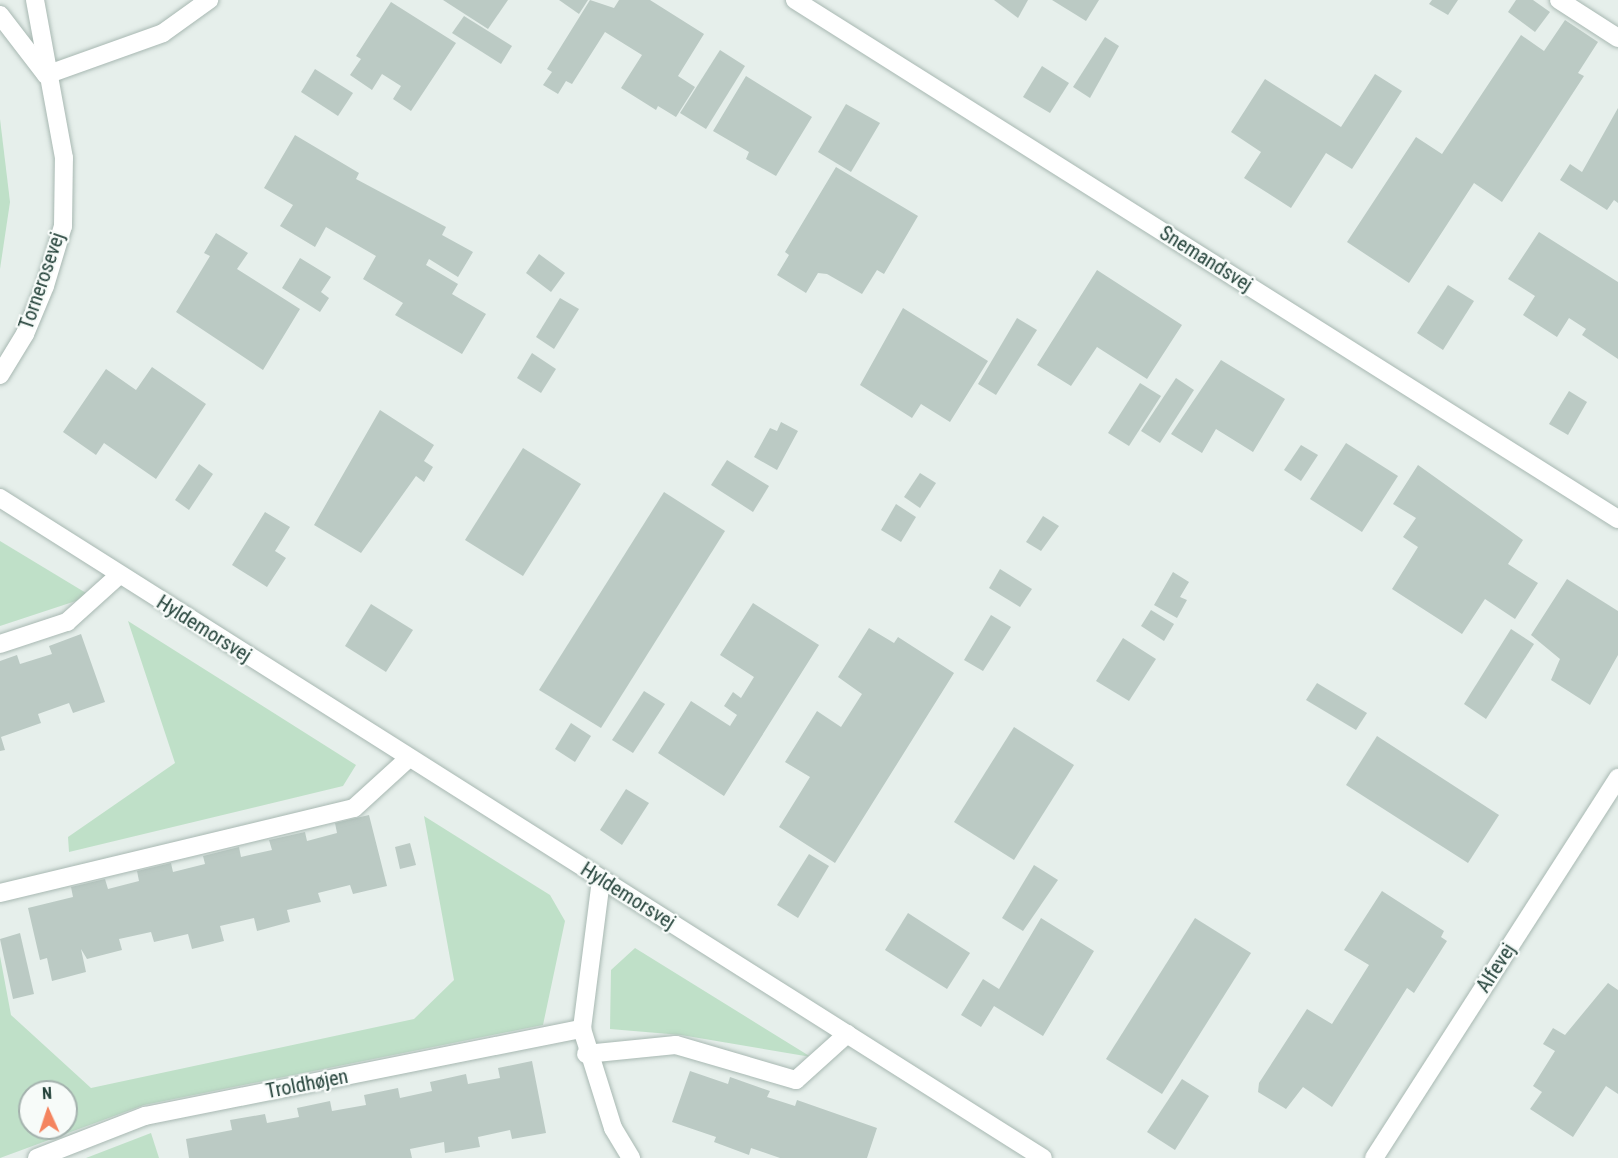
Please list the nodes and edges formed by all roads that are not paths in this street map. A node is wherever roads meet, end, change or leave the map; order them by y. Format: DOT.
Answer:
graph roads {
  1 [pos="35,0"];
  2 [pos="209,0"];
  3 [pos="795,0"];
  4 [pos="1558,0"];
  5 [pos="0,15"];
  6 [pos="1618,38"];
  7 [pos="46,75"];
  8 [pos="0,375"];
  9 [pos="0,498"];
  10 [pos="1618,519"];
  11 [pos="118,576"];
  12 [pos="0,644"];
  13 [pos="408,758"];
  14 [pos="1618,778"];
  15 [pos="601,880"];
  16 [pos="0,892"];
  17 [pos="582,1029"];
  18 [pos="847,1034"];
  19 [pos="586,1054"];
  20 [pos="37,1158"];
  21 [pos="632,1158"];
  22 [pos="1043,1158"];
  23 [pos="1374,1158"];
  1 -- 7 [label="street, Tornerosevej"];
  2 -- 7 [label="street"];
  3 -- 10 [label="street, Snemandsvej"];
  4 -- 6 [label="street"];
  5 -- 7 [label="street, Tornerosevej"];
  7 -- 8 [label="street, Tornerosevej"];
  9 -- 11 [label="street, Hyldemorsvej"];
  11 -- 12 [label="street"];
  11 -- 13 [label="street, Hyldemorsvej"];
  13 -- 15 [label="street, Hyldemorsvej"];
  13 -- 16 [label="street"];
  14 -- 23 [label="street, Alfevej"];
  15 -- 17 [label="street"];
  15 -- 18 [label="street, Hyldemorsvej"];
  17 -- 19 [label="street"];
  17 -- 20 [label="street, Troldhøjen"];
  18 -- 19 [label="street"];
  18 -- 22 [label="street, Hyldemorsvej"];
  19 -- 21 [label="street"];
}
